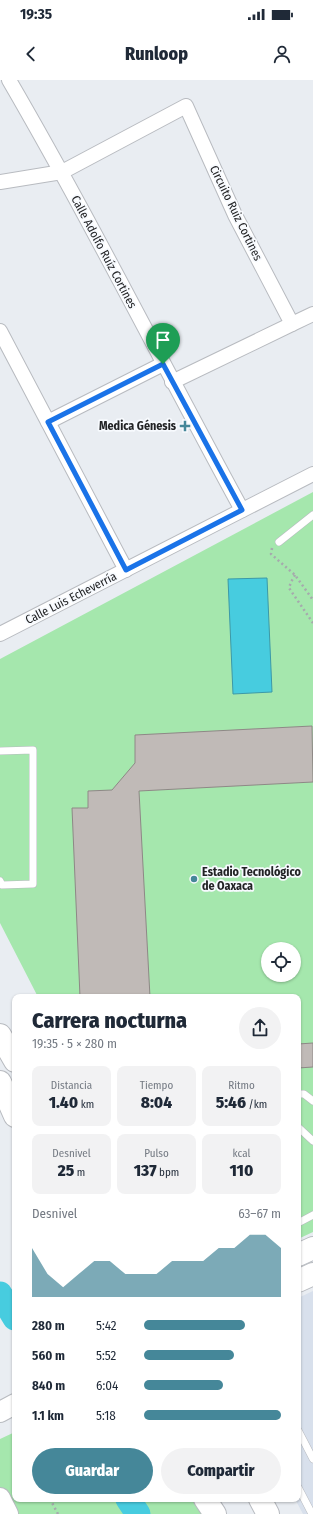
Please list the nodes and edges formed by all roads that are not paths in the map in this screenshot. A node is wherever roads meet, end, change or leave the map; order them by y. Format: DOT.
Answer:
graph roads {
  1 [pos="9,80"];
  2 [pos="62,172"];
  3 [pos="0,182"];
  4 [pos="313,314"];
  5 [pos="292,324"];
  6 [pos="0,331"];
  7 [pos="163,364"];
  8 [pos="172,382"];
  9 [pos="48,422"];
  10 [pos="313,474"];
  11 [pos="242,510"];
  12 [pos="313,515"];
  13 [pos="279,542"];
  14 [pos="126,570"];
  15 [pos="0,634"];
  16 [pos="0,751"];
  17 [pos="0,881"];
  18 [pos="0,1035"];
  19 [pos="12,1056"];
  20 [pos="0,1082"];
  21 [pos="301,1094"];
  22 [pos="313,1101"];
  23 [pos="12,1109"];
  24 [pos="301,1130"];
  25 [pos="313,1141"];
  26 [pos="313,1215"];
  27 [pos="301,1221"];
  28 [pos="313,1248"];
  29 [pos="301,1254"];
  30 [pos="313,1274"];
  31 [pos="301,1280"];
  32 [pos="12,1406"];
  33 [pos="0,1412"];
  34 [pos="301,1436"];
  35 [pos="313,1458"];
  36 [pos="301,1493"];
  37 [pos="0,1498"];
  38 [pos="207,1502"];
  39 [pos="262,1502"];
  40 [pos="8,1514"];
  41 [pos="215,1514"];
  42 [pos="268,1514"];
  43 [pos="312,1514"];
  1 -- 2 [label="street, Calle Adolfo Ruíz Cortines"];
  2 -- 3 [label="street"];
  2 -- 5 [label="street, Circuito Ruiz Cortines"];
  2 -- 7 [label="street, Calle Adolfo Ruíz Cortines"];
  4 -- 5 [label="street"];
  5 -- 8 [label="street"];
  6 -- 9 [label="street"];
  7 -- 8 [label="street, Calle Adolfo Ruíz Cortines"];
  7 -- 9 [label="street"];
  8 -- 11 [label="street, Calle Adolfo Ruíz Cortines"];
  9 -- 14 [label="street"];
  10 -- 11 [label="street, Calle Luis Echeverría"];
  11 -- 14 [label="street, Calle Luis Echeverría"];
  12 -- 13 [label="lane"];
  14 -- 15 [label="street, Calle Luis Echeverría"];
  16 -- 17 [label="lane"];
  18 -- 19 [label="main road"];
  20 -- 23 [label="main road"];
  21 -- 22 [label="lane"];
  24 -- 25 [label="lane"];
  26 -- 27 [label="lane"];
  28 -- 29 [label="main road"];
  30 -- 31 [label="main road"];
  32 -- 33 [label="main road"];
  34 -- 35 [label="lane"];
  36 -- 43 [label="lane"];
  37 -- 40 [label="main road"];
  38 -- 41 [label="main road"];
  39 -- 42 [label="main road"];
}
